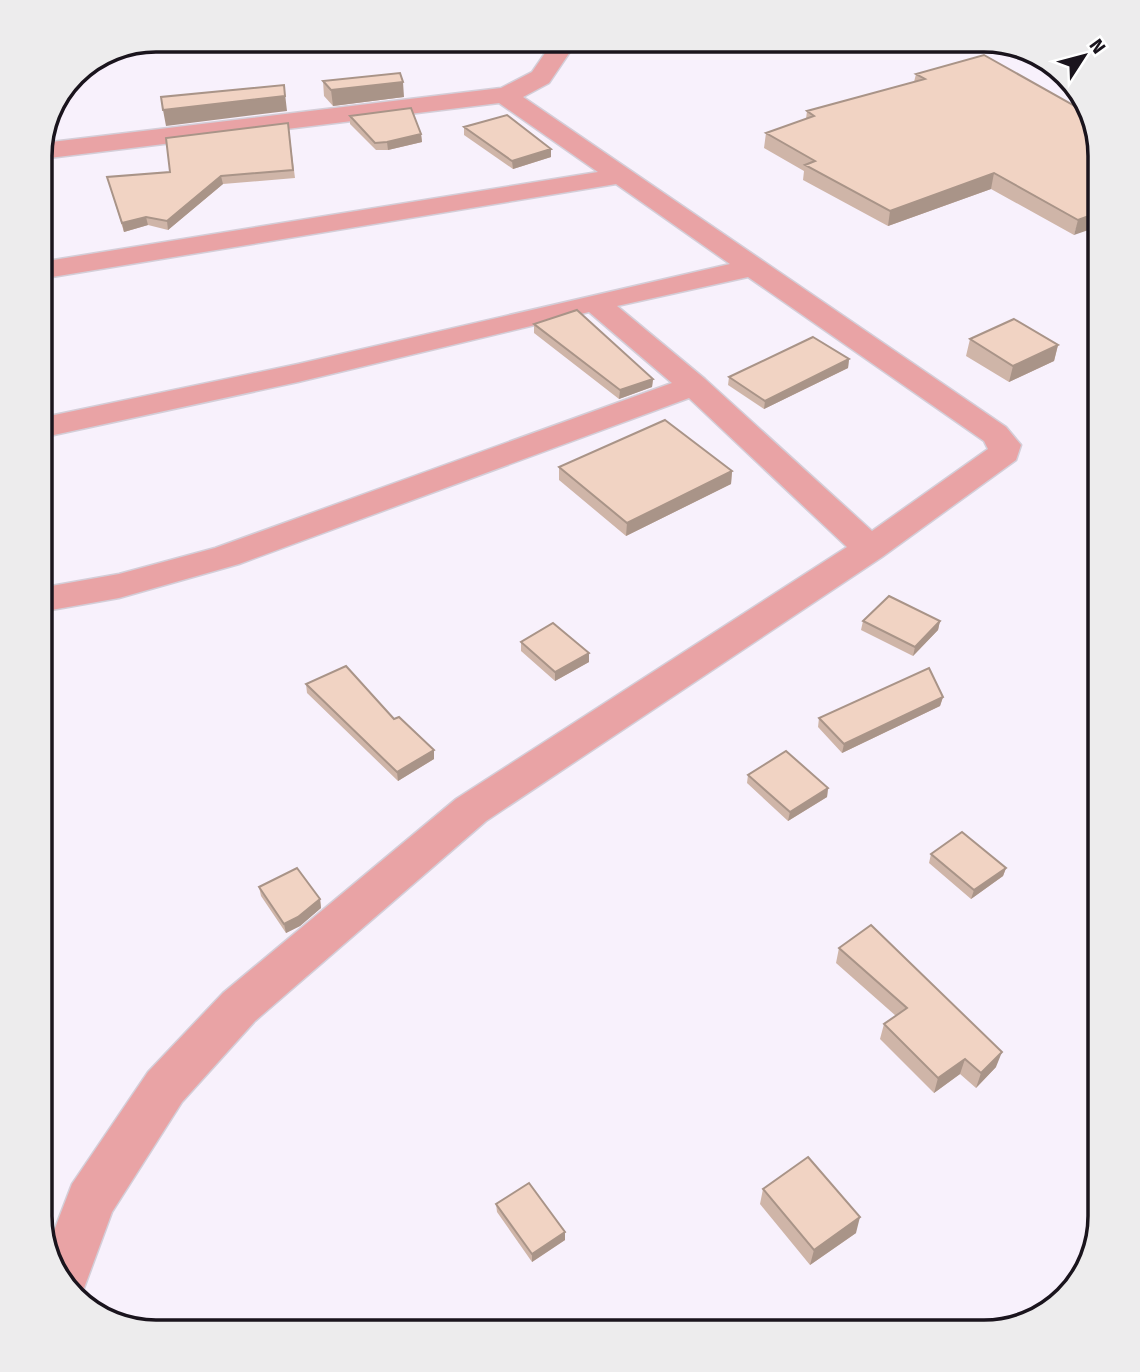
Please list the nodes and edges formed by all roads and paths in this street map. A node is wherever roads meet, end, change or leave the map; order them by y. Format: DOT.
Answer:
graph roads {
  1 [pos="556,52"];
  2 [pos="504,95"];
  3 [pos="53,150"];
  4 [pos="620,176"];
  5 [pos="754,267"];
  6 [pos="53,269"];
  7 [pos="594,302"];
  8 [pos="694,386"];
  9 [pos="53,425"];
  10 [pos="870,549"];
  11 [pos="53,598"];
  12 [pos="66,1267"];
  1 -- 2 [label="street"];
  2 -- 3 [label="street"];
  2 -- 4 [label="street"];
  4 -- 5 [label="street"];
  4 -- 6 [label="street"];
  5 -- 7 [label="street"];
  5 -- 10 [label="street"];
  7 -- 8 [label="street"];
  7 -- 9 [label="street"];
  8 -- 10 [label="street"];
  8 -- 11 [label="street"];
  10 -- 12 [label="street"];
}
